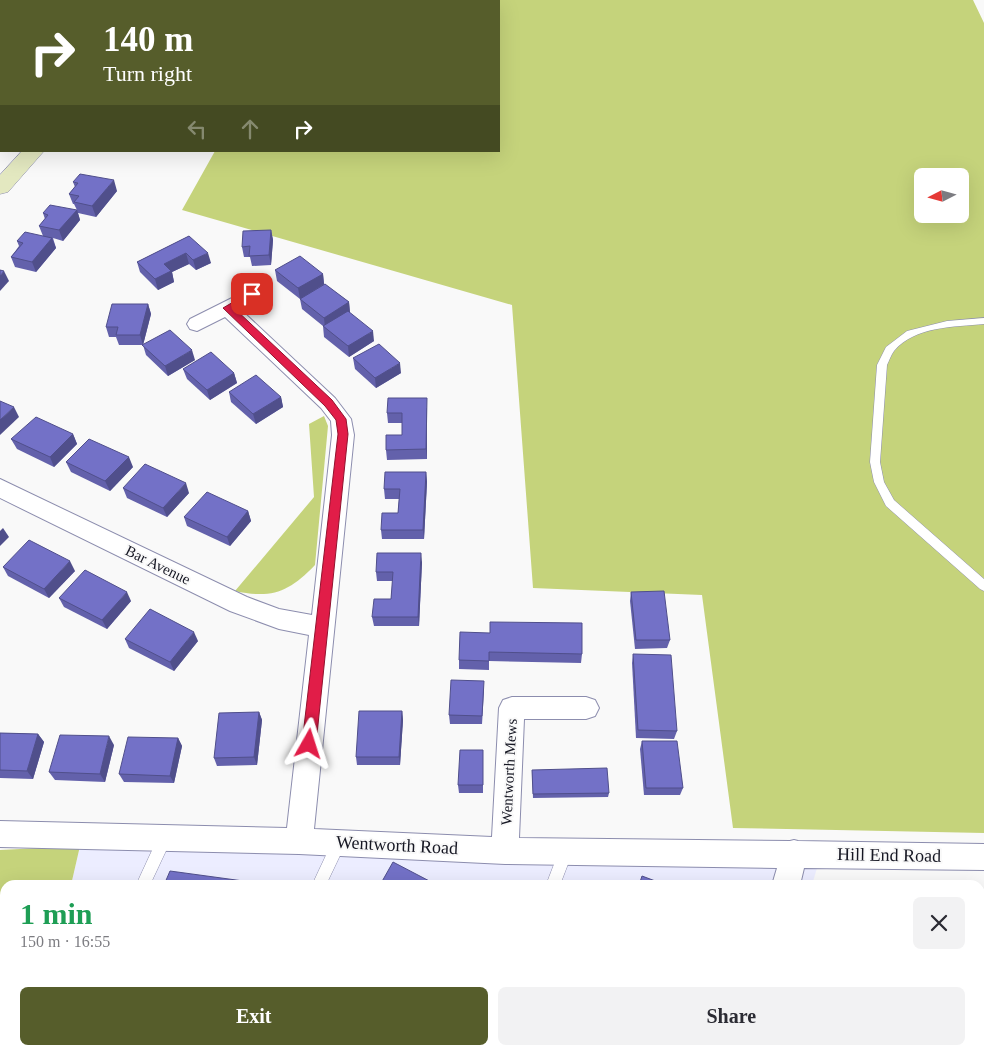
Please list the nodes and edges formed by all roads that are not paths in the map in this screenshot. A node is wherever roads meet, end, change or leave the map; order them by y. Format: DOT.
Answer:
graph roads {
  1 [pos="33,152"];
  2 [pos="0,187"];
  3 [pos="252,294"];
  4 [pos="227,308"];
  5 [pos="984,321"];
  6 [pos="197,324"];
  7 [pos="0,488"];
  8 [pos="984,586"];
  9 [pos="321,627"];
  10 [pos="586,708"];
  11 [pos="0,834"];
  12 [pos="165,838"];
  13 [pos="299,841"];
  14 [pos="339,843"];
  15 [pos="505,850"];
  16 [pos="566,851"];
  17 [pos="794,853"];
  18 [pos="984,857"];
  19 [pos="145,880"];
  20 [pos="321,880"];
  21 [pos="555,880"];
  22 [pos="787,880"];
  1 -- 2 [label="main road"];
  3 -- 4 [label="street"];
  4 -- 6 [label="street"];
  4 -- 9 [label="street"];
  5 -- 8 [label="lane"];
  7 -- 9 [label="street, Bar Avenue"];
  9 -- 13 [label="street"];
  10 -- 15 [label="street, Wentworth Mews"];
  11 -- 12 [label="street, Wentworth Road"];
  12 -- 13 [label="street, Wentworth Road"];
  12 -- 19 [label="lane"];
  13 -- 14 [label="street, Wentworth Road"];
  14 -- 15 [label="street, Wentworth Road"];
  14 -- 20 [label="lane"];
  15 -- 16 [label="street, Wentworth Road"];
  16 -- 17 [label="street, Wentworth Road"];
  16 -- 21 [label="lane"];
  17 -- 18 [label="street, Hill End Road"];
  17 -- 22 [label="street"];
}
